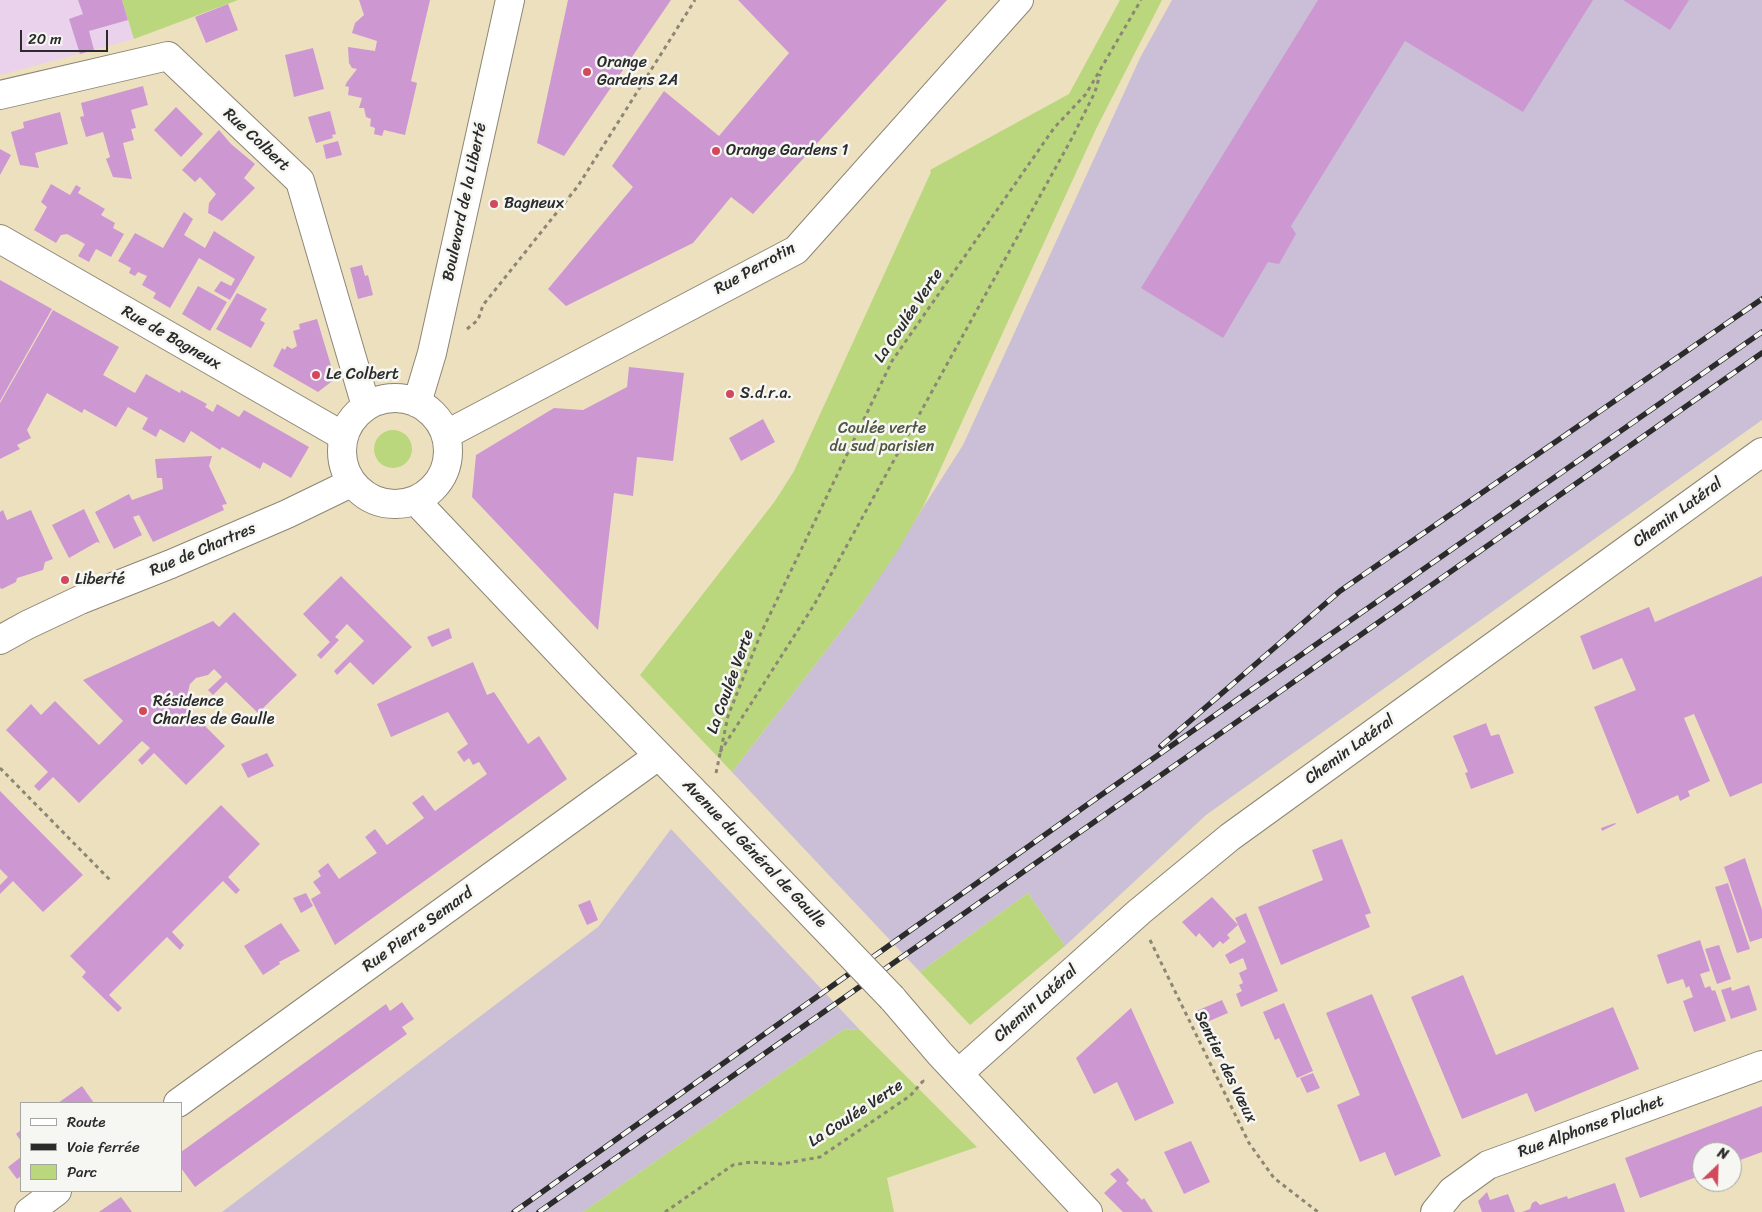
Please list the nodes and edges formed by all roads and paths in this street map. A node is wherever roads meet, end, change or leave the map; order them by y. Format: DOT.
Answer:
graph roads {
  1 [pos="510,0"];
  2 [pos="695,0"];
  3 [pos="1019,0"];
  4 [pos="1141,0"];
  5 [pos="1101,70"];
  6 [pos="0,95"];
  7 [pos="0,239"];
  8 [pos="432,353"];
  9 [pos="417,403"];
  10 [pos="366,406"];
  11 [pos="447,434"];
  12 [pos="343,436"];
  13 [pos="1762,452"];
  14 [pos="351,483"];
  15 [pos="416,501"];
  16 [pos="0,640"];
  17 [pos="718,755"];
  18 [pos="658,756"];
  19 [pos="0,768"];
  20 [pos="708,790"];
  21 [pos="110,880"];
  22 [pos="1139,912"];
  23 [pos="1762,1065"];
  24 [pos="959,1073"];
  25 [pos="923,1081"];
  26 [pos="179,1102"];
  27 [pos="56,1192"];
  28 [pos="29,1212"];
  29 [pos="665,1212"];
  30 [pos="1088,1212"];
  31 [pos="1318,1212"];
  32 [pos="1435,1212"];
  1 -- 8 [label="street, Boulevard de la Liberté"];
  2 -- 8 [label="path"];
  3 -- 11 [label="street, Rue Perrotin"];
  4 -- 5 [label="path, La Coulée Verte"];
  5 -- 17 [label="path"];
  5 -- 17 [label="path, La Coulée Verte"];
  6 -- 10 [label="street, Rue Colbert"];
  7 -- 12 [label="street, Rue de Bagneux"];
  8 -- 9 [label="street, Boulevard de la Liberté"];
  9 -- 10 [label="street"];
  9 -- 11 [label="street"];
  10 -- 12 [label="street"];
  11 -- 15 [label="street"];
  12 -- 14 [label="street"];
  13 -- 22 [label="street, Chemin Latéral"];
  14 -- 15 [label="street"];
  14 -- 16 [label="street, Rue de Chartres"];
  15 -- 18 [label="street, Avenue du Général de Gaulle"];
  17 -- 20 [label="path, La Coulée Verte"];
  18 -- 20 [label="street, Avenue du Général de Gaulle"];
  18 -- 26 [label="street, Rue Pierre Semard"];
  19 -- 21 [label="path"];
  20 -- 24 [label="street, Avenue du Général de Gaulle, bridge"];
  22 -- 24 [label="street, Chemin Latéral"];
  22 -- 31 [label="path, Sentier des Vœux"];
  23 -- 32 [label="street, Rue Alphonse Pluchet"];
  24 -- 30 [label="street, Avenue du Général de Gaulle"];
  25 -- 29 [label="path, La Coulée Verte"];
  27 -- 28 [label="street"];
}
